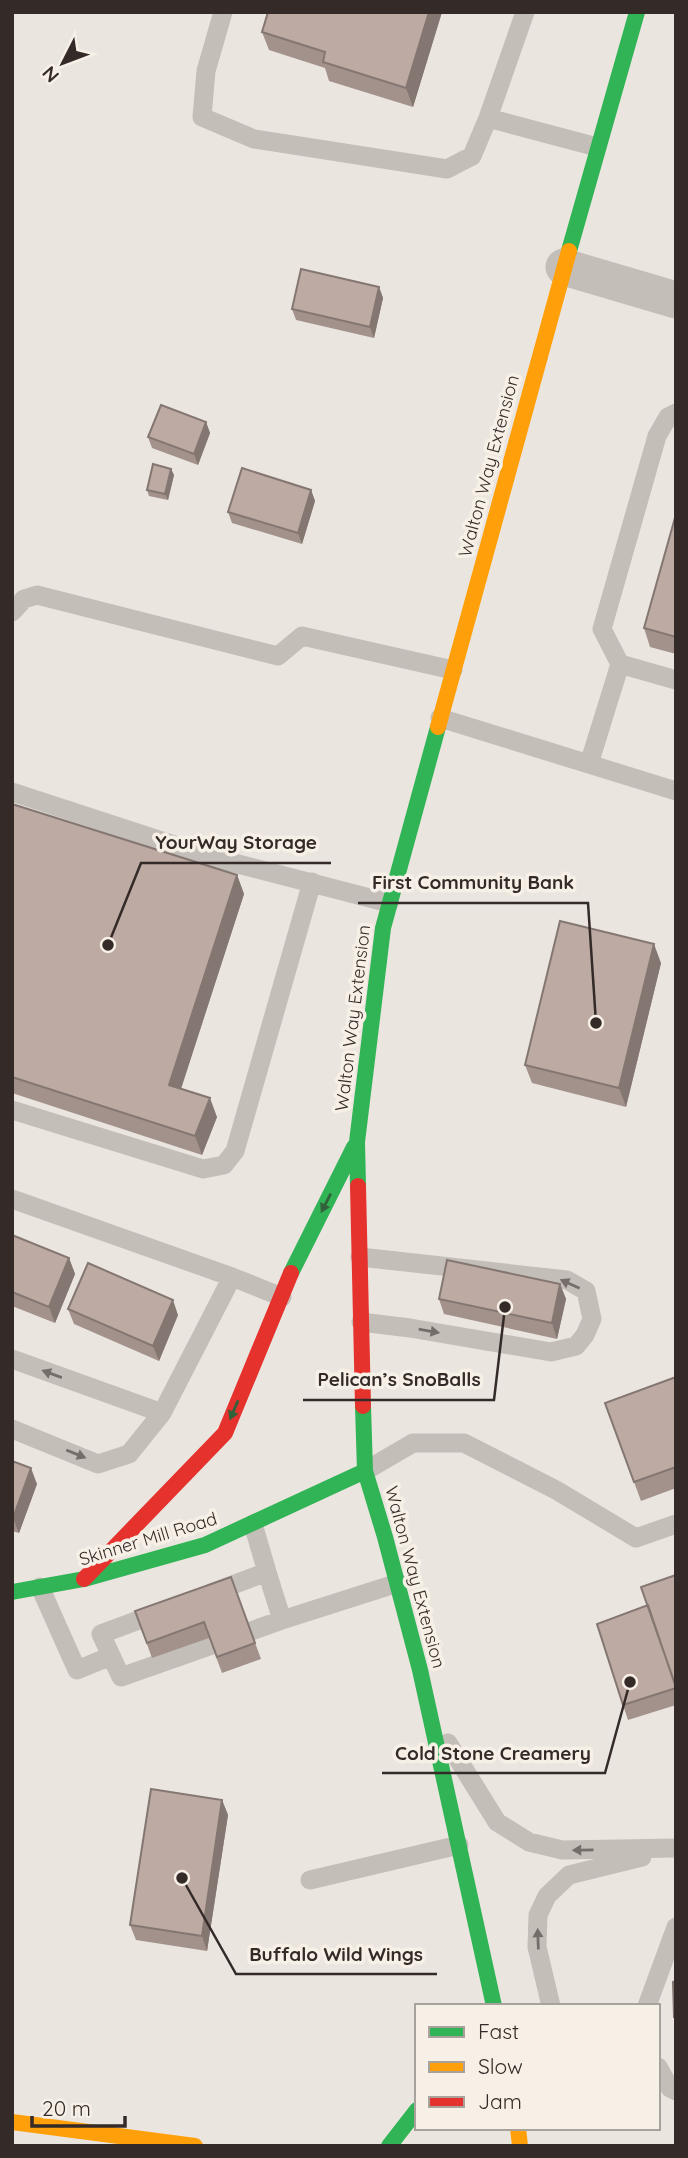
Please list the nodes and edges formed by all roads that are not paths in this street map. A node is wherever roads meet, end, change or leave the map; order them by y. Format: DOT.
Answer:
graph roads {
  1 [pos="223,12"];
  2 [pos="525,12"];
  3 [pos="637,12"];
  4 [pos="488,118"];
  5 [pos="597,147"];
  6 [pos="564,267"];
  7 [pos="674,292"];
  8 [pos="676,413"];
  9 [pos="12,612"];
  10 [pos="620,664"];
  11 [pos="453,670"];
  12 [pos="676,680"];
  13 [pos="440,718"];
  14 [pos="589,764"];
  15 [pos="12,792"];
  16 [pos="676,792"];
  17 [pos="312,882"];
  18 [pos="389,903"];
  19 [pos="12,1110"];
  20 [pos="357,1142"];
  21 [pos="12,1199"];
  22 [pos="360,1257"];
  23 [pos="232,1277"];
  24 [pos="282,1297"];
  25 [pos="361,1322"];
  26 [pos="12,1359"];
  27 [pos="162,1413"];
  28 [pos="12,1429"];
  29 [pos="365,1471"];
  30 [pos="253,1524"];
  31 [pos="676,1524"];
  32 [pos="267,1572"];
  33 [pos="84,1579"];
  34 [pos="398,1583"];
  35 [pos="40,1587"];
  36 [pos="12,1592"];
  37 [pos="282,1620"];
  38 [pos="251,1630"];
  39 [pos="212,1645"];
  40 [pos="111,1656"];
  41 [pos="433,1719"];
  42 [pos="459,1845"];
  43 [pos="676,1848"];
  44 [pos="310,1880"];
  45 [pos="676,1927"];
  46 [pos="490,2002"];
  47 [pos="551,2004"];
  48 [pos="648,2004"];
  49 [pos="660,2070"];
  50 [pos="676,2091"];
  51 [pos="415,2113"];
  52 [pos="18,2123"];
  53 [pos="42,2146"];
  54 [pos="195,2146"];
  55 [pos="389,2146"];
  1 -- 4 [label="lane"];
  2 -- 4 [label="lane"];
  3 -- 5 [label="main road, Walton Way Extension"];
  4 -- 5 [label="lane"];
  5 -- 6 [label="main road, Walton Way Extension"];
  6 -- 7 [label="street"];
  6 -- 11 [label="main road, Walton Way Extension"];
  8 -- 10 [label="lane"];
  9 -- 11 [label="lane"];
  10 -- 12 [label="lane"];
  10 -- 14 [label="lane"];
  11 -- 13 [label="main road, Walton Way Extension"];
  13 -- 14 [label="lane"];
  13 -- 18 [label="main road, Walton Way Extension"];
  14 -- 16 [label="lane"];
  15 -- 17 [label="lane"];
  17 -- 18 [label="lane"];
  17 -- 19 [label="lane"];
  18 -- 20 [label="main road, Walton Way Extension"];
  20 -- 22 [label="main road, Walton Way Extension"];
  20 -- 24 [label="main road, one-way"];
  21 -- 23 [label="lane"];
  22 -- 25 [label="main road, Walton Way Extension"];
  25 -- 22 [label="lane, one-way"];
  23 -- 24 [label="lane"];
  23 -- 27 [label="lane"];
  24 -- 33 [label="main road, one-way"];
  25 -- 29 [label="main road, Walton Way Extension"];
  27 -- 26 [label="lane, one-way"];
  28 -- 27 [label="lane, one-way"];
  29 -- 30 [label="main road, Skinner Mill Road"];
  29 -- 31 [label="lane"];
  29 -- 34 [label="main road, Walton Way Extension"];
  30 -- 32 [label="lane"];
  30 -- 33 [label="main road, Skinner Mill Road"];
  32 -- 37 [label="lane"];
  32 -- 40 [label="lane"];
  33 -- 35 [label="main road, Skinner Mill Road"];
  34 -- 37 [label="lane"];
  34 -- 41 [label="main road, Walton Way Extension"];
  35 -- 36 [label="main road, Skinner Mill Road"];
  35 -- 40 [label="lane"];
  37 -- 38 [label="lane"];
  39 -- 40 [label="lane"];
  41 -- 42 [label="main road, Walton Way Extension"];
  43 -- 41 [label="lane, one-way"];
  42 -- 44 [label="lane"];
  42 -- 46 [label="main road, Walton Way Extension"];
  47 -- 43 [label="lane, one-way"];
  45 -- 48 [label="lane"];
  49 -- 50 [label="lane"];
  51 -- 55 [label="main road"];
  52 -- 53 [label="lane"];
  52 -- 54 [label="main road"];
}
